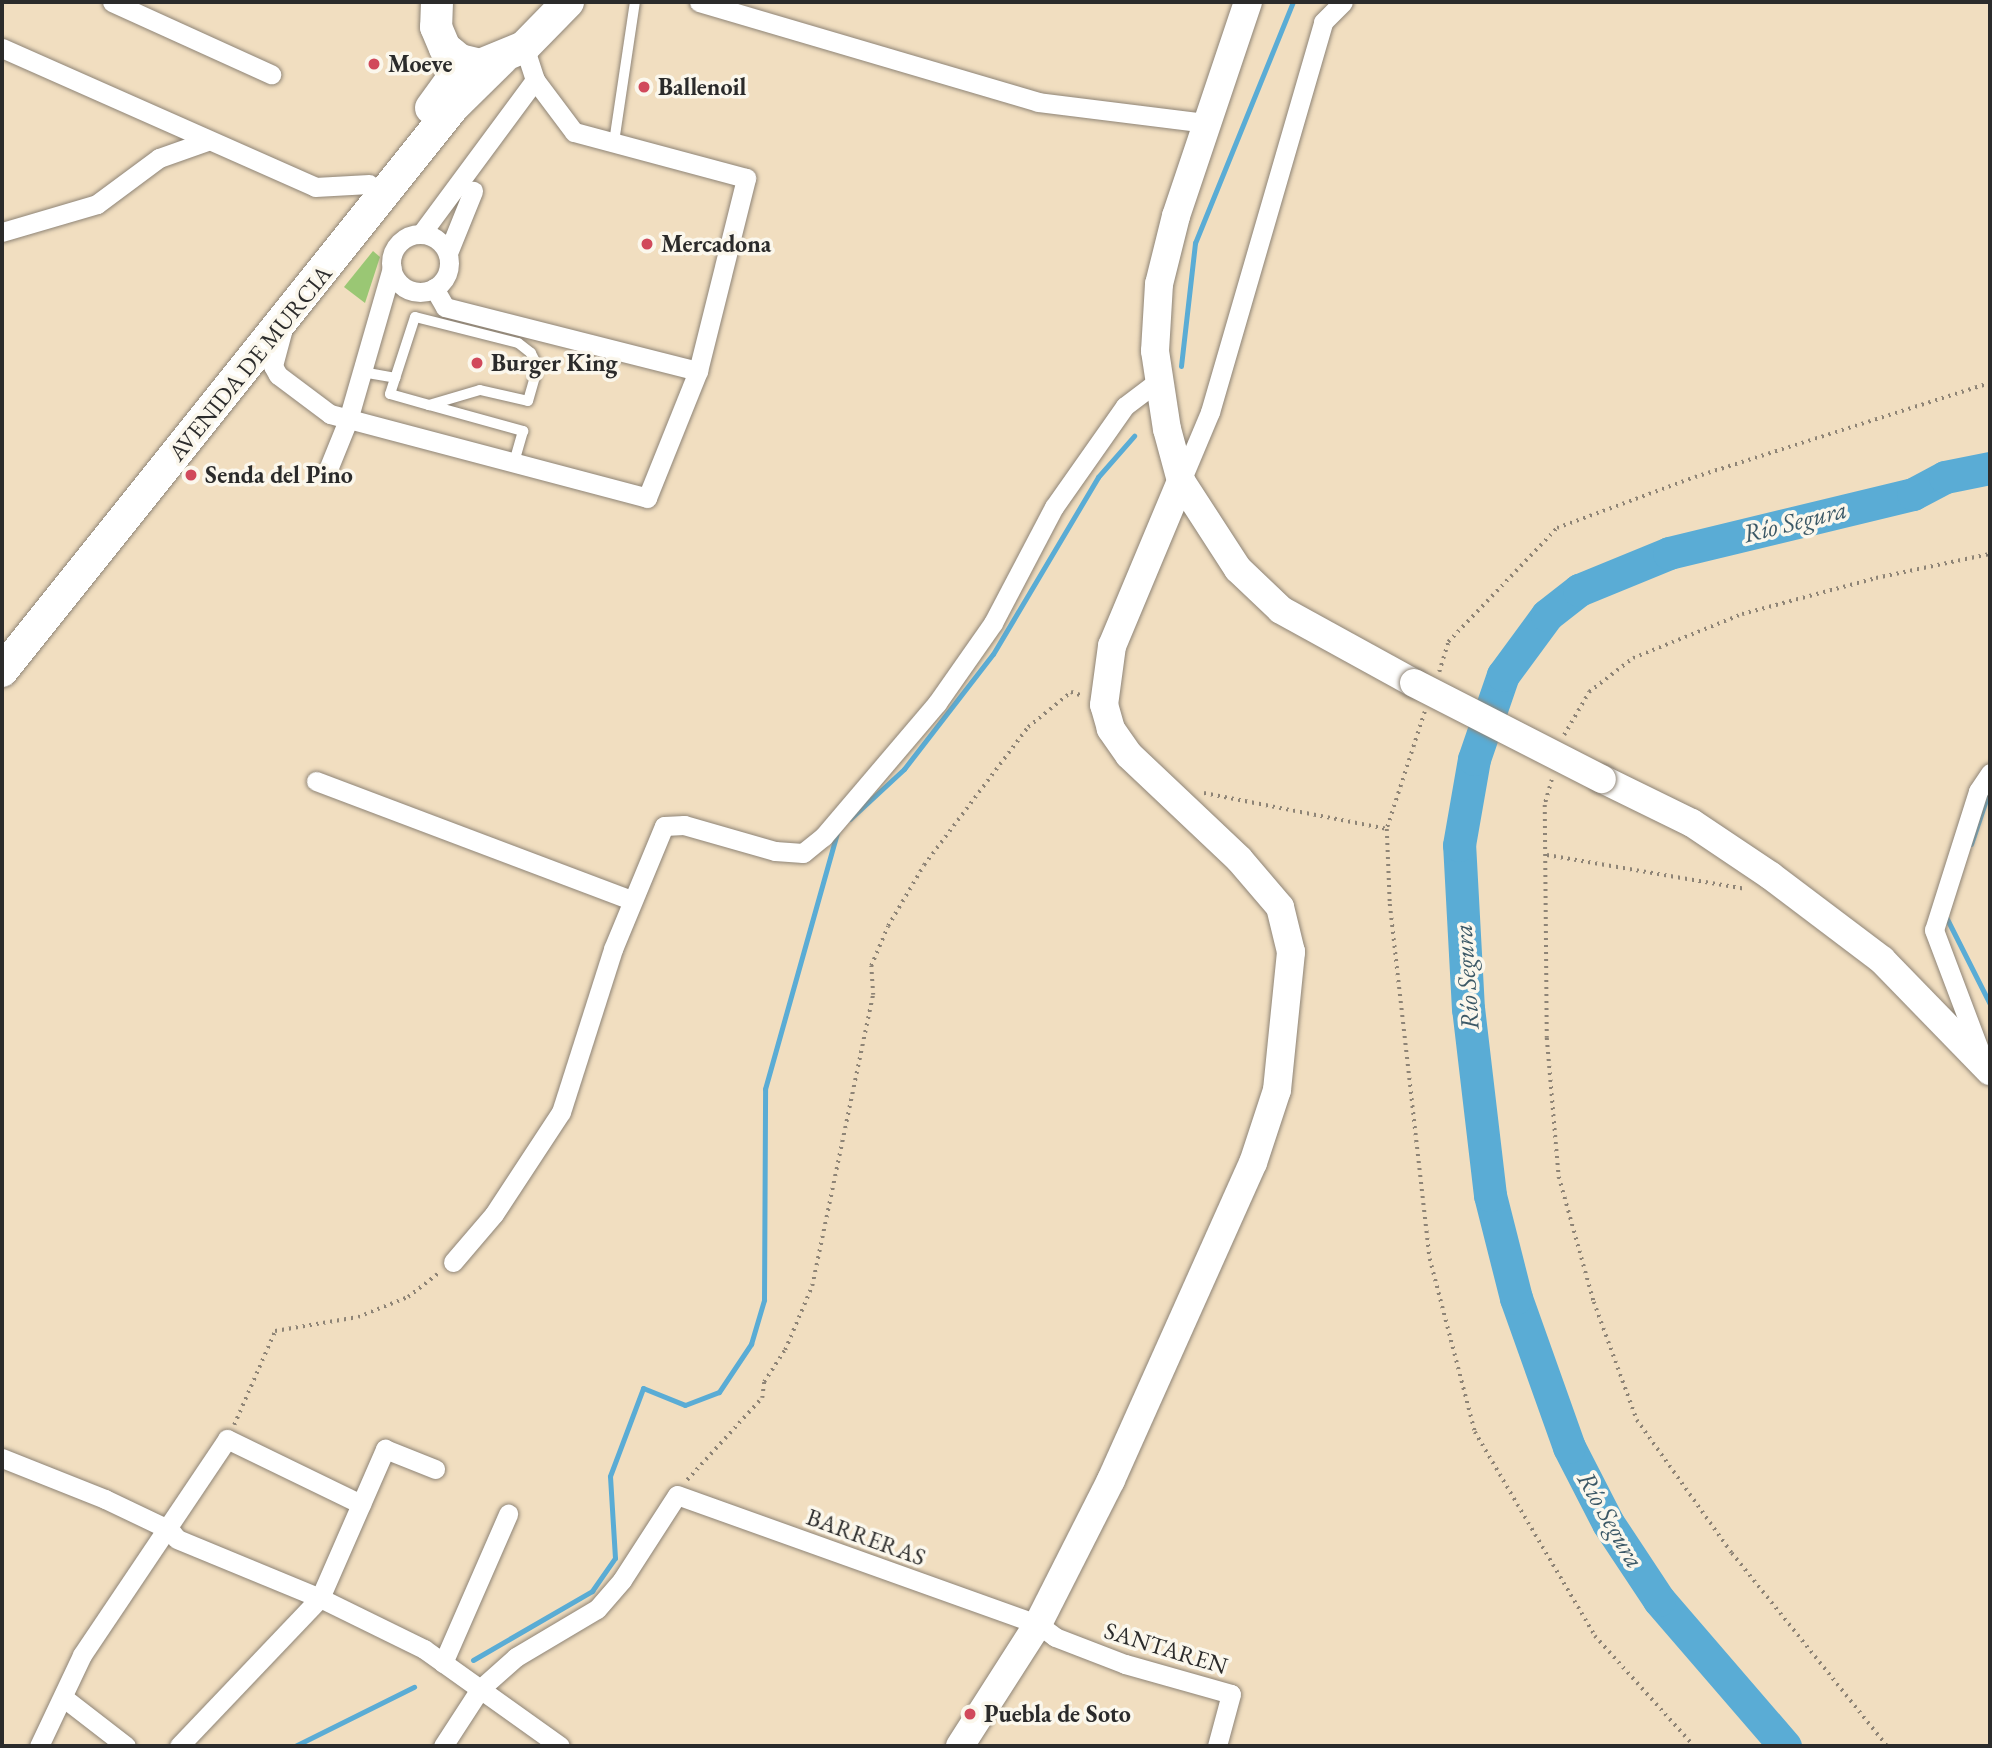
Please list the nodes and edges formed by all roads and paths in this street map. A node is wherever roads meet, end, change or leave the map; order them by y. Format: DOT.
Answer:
graph roads {
  1 [pos="112,2"];
  2 [pos="568,2"];
  3 [pos="635,2"];
  4 [pos="699,2"];
  5 [pos="1248,2"];
  6 [pos="1343,2"];
  7 [pos="433,5"];
  8 [pos="2,48"];
  9 [pos="451,53"];
  10 [pos="513,53"];
  11 [pos="271,74"];
  12 [pos="535,79"];
  13 [pos="1206,123"];
  14 [pos="207,141"];
  15 [pos="614,142"];
  16 [pos="369,184"];
  17 [pos="472,191"];
  18 [pos="2,232"];
  19 [pos="421,233"];
  20 [pos="448,253"];
  21 [pos="392,268"];
  22 [pos="434,288"];
  23 [pos="289,316"];
  24 [pos="698,371"];
  25 [pos="362,372"];
  26 [pos="395,378"];
  27 [pos="1158,381"];
  28 [pos="1990,383"];
  29 [pos="429,405"];
  30 [pos="348,420"];
  31 [pos="514,463"];
  32 [pos="329,467"];
  33 [pos="1181,481"];
  34 [pos="1990,554"];
  35 [pos="2,640"];
  36 [pos="2,671"];
  37 [pos="1426,689"];
  38 [pos="1104,705"];
  39 [pos="1563,741"];
  40 [pos="1555,766"];
  41 [pos="1990,773"];
  42 [pos="316,781"];
  43 [pos="1167,793"];
  44 [pos="1387,829"];
  45 [pos="1548,855"];
  46 [pos="1778,881"];
  47 [pos="631,900"];
  48 [pos="1988,1068"];
  49 [pos="453,1262"];
  50 [pos="227,1439"];
  51 [pos="2,1458"];
  52 [pos="435,1469"];
  53 [pos="677,1495"];
  54 [pos="361,1504"];
  55 [pos="509,1514"];
  56 [pos="170,1530"];
  57 [pos="320,1598"];
  58 [pos="1038,1624"];
  59 [pos="443,1663"];
  60 [pos="480,1689"];
  61 [pos="64,1698"];
  62 [pos="39,1746"];
  63 [pos="126,1746"];
  64 [pos="179,1746"];
  65 [pos="443,1746"];
  66 [pos="560,1746"];
  67 [pos="960,1746"];
  68 [pos="1217,1746"];
  69 [pos="1694,1746"];
  70 [pos="1887,1746"];
  1 -- 11 [label="street"];
  2 -- 10 [label="main road, AVENIDA DE MURCIA"];
  3 -- 15 [label="lane"];
  4 -- 13 [label="street"];
  5 -- 13 [label="main road"];
  6 -- 33 [label="street"];
  7 -- 9 [label="main road"];
  8 -- 14 [label="street"];
  9 -- 10 [label="main road"];
  9 -- 16 [label="main road, AVENIDA DE MURCIA"];
  10 -- 12 [label="street"];
  10 -- 23 [label="main road, AVENIDA DE MURCIA"];
  12 -- 15 [label="street"];
  12 -- 19 [label="street"];
  13 -- 27 [label="main road"];
  14 -- 16 [label="street"];
  14 -- 18 [label="street"];
  15 -- 24 [label="street"];
  16 -- 35 [label="main road, AVENIDA DE MURCIA"];
  17 -- 20 [label="street"];
  19 -- 20 [label="street"];
  19 -- 21 [label="street"];
  20 -- 22 [label="street"];
  21 -- 22 [label="street"];
  21 -- 25 [label="street"];
  22 -- 24 [label="street"];
  23 -- 30 [label="street"];
  23 -- 36 [label="main road, AVENIDA DE MURCIA"];
  24 -- 31 [label="street"];
  25 -- 26 [label="lane"];
  25 -- 30 [label="street"];
  26 -- 29 [label="lane"];
  26 -- 29 [label="lane"];
  27 -- 33 [label="main road"];
  27 -- 47 [label="street"];
  28 -- 37 [label="path"];
  29 -- 31 [label="lane"];
  30 -- 31 [label="street"];
  30 -- 32 [label="street"];
  33 -- 37 [label="main road"];
  33 -- 38 [label="main road"];
  34 -- 39 [label="path"];
  37 -- 44 [label="path"];
  37 -- 46 [label="main road, bridge"];
  38 -- 43 [label="main road"];
  38 -- 53 [label="path"];
  40 -- 45 [label="path"];
  41 -- 48 [label="street"];
  42 -- 47 [label="street"];
  43 -- 44 [label="path"];
  43 -- 58 [label="main road"];
  44 -- 69 [label="path"];
  45 -- 46 [label="path"];
  45 -- 70 [label="path"];
  46 -- 48 [label="main road"];
  47 -- 49 [label="street"];
  49 -- 50 [label="path"];
  50 -- 54 [label="street"];
  50 -- 56 [label="street"];
  51 -- 56 [label="street"];
  52 -- 54 [label="street"];
  53 -- 58 [label="street, BARRERAS"];
  53 -- 60 [label="street"];
  54 -- 57 [label="street"];
  55 -- 59 [label="street"];
  56 -- 57 [label="street"];
  56 -- 61 [label="street"];
  57 -- 59 [label="street"];
  57 -- 64 [label="street"];
  58 -- 67 [label="main road"];
  58 -- 68 [label="street, SANTAREN"];
  59 -- 60 [label="street"];
  60 -- 65 [label="street"];
  60 -- 66 [label="street"];
  61 -- 62 [label="street"];
  61 -- 63 [label="street"];
}
